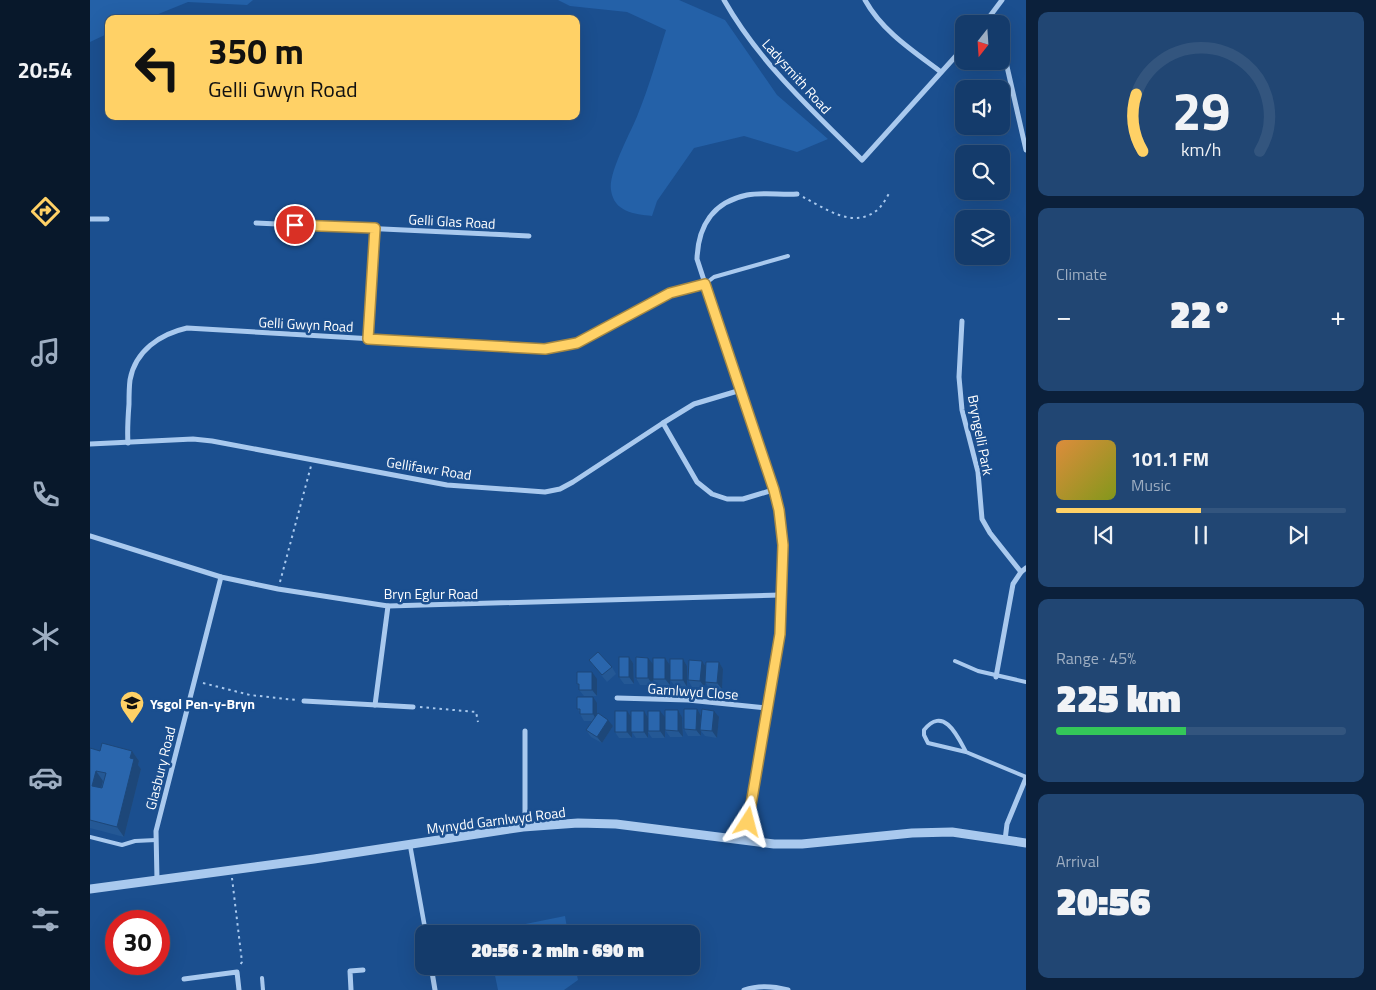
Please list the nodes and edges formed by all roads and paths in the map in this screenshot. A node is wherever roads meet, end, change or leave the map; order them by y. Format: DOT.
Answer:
graph roads {
  1 [pos="724,0"];
  2 [pos="865,0"];
  3 [pos="1002,0"];
  4 [pos="991,15"];
  5 [pos="955,57"];
  6 [pos="1008,70"];
  7 [pos="941,72"];
  8 [pos="1026,150"];
  9 [pos="890,192"];
  10 [pos="797,194"];
  11 [pos="90,219"];
  12 [pos="107,219"];
  13 [pos="256,223"];
  14 [pos="375,228"];
  15 [pos="529,236"];
  16 [pos="788,256"];
  17 [pos="705,284"];
  18 [pos="962,320"];
  19 [pos="368,339"];
  20 [pos="741,390"];
  21 [pos="663,423"];
  22 [pos="128,443"];
  23 [pos="90,444"];
  24 [pos="313,459"];
  25 [pos="774,490"];
  26 [pos="90,536"];
  27 [pos="1024,570"];
  28 [pos="221,577"];
  29 [pos="278,589"];
  30 [pos="781,595"];
  31 [pos="388,606"];
  32 [pos="955,661"];
  33 [pos="996,677"];
  34 [pos="194,680"];
  35 [pos="1026,682"];
  36 [pos="617,698"];
  37 [pos="304,701"];
  38 [pos="376,705"];
  39 [pos="413,706"];
  40 [pos="767,708"];
  41 [pos="478,722"];
  42 [pos="525,731"];
  43 [pos="966,752"];
  44 [pos="1026,777"];
  45 [pos="525,828"];
  46 [pos="90,837"];
  47 [pos="156,840"];
  48 [pos="1005,840"];
  49 [pos="746,841"];
  50 [pos="1026,843"];
  51 [pos="410,845"];
  52 [pos="231,870"];
  53 [pos="157,880"];
  54 [pos="90,889"];
  55 [pos="424,925"];
  56 [pos="363,970"];
  57 [pos="237,972"];
  58 [pos="433,975"];
  59 [pos="262,978"];
  60 [pos="184,979"];
  61 [pos="239,990"];
  62 [pos="263,990"];
  63 [pos="351,990"];
  64 [pos="436,990"];
  65 [pos="744,990"];
  66 [pos="788,990"];
  1 -- 7 [label="street, Ladysmith Road"];
  2 -- 7 [label="street"];
  3 -- 4 [label="street"];
  5 -- 7 [label="street"];
  6 -- 8 [label="street"];
  9 -- 10 [label="path"];
  10 -- 17 [label="street"];
  11 -- 12 [label="street"];
  13 -- 14 [label="street, Gelli Glas Road"];
  14 -- 15 [label="street, Gelli Glas Road"];
  14 -- 19 [label="street"];
  16 -- 17 [label="lane"];
  17 -- 19 [label="street, Gelli Gwyn Road"];
  17 -- 20 [label="street"];
  18 -- 27 [label="street, Bryngelli Park"];
  19 -- 22 [label="street, Gelli Gwyn Road"];
  20 -- 21 [label="street, Gellifawr Road"];
  20 -- 25 [label="street"];
  21 -- 24 [label="street, Gellifawr Road"];
  21 -- 25 [label="street"];
  22 -- 23 [label="street, Gellifawr Road"];
  22 -- 24 [label="street, Gellifawr Road"];
  24 -- 29 [label="path"];
  25 -- 30 [label="street"];
  26 -- 28 [label="street, Bryn Eglur Road"];
  27 -- 33 [label="street"];
  28 -- 29 [label="street, Bryn Eglur Road"];
  28 -- 34 [label="street, Glasbury Road"];
  29 -- 31 [label="street, Bryn Eglur Road"];
  30 -- 31 [label="street, Bryn Eglur Road"];
  30 -- 40 [label="street"];
  31 -- 38 [label="street"];
  32 -- 33 [label="lane"];
  33 -- 35 [label="lane"];
  34 -- 37 [label="path"];
  34 -- 47 [label="street, Glasbury Road"];
  36 -- 40 [label="street, Garnlwyd Close"];
  37 -- 38 [label="street"];
  38 -- 39 [label="street"];
  39 -- 41 [label="path"];
  40 -- 49 [label="street"];
  42 -- 45 [label="street"];
  43 -- 43 [label="lane"];
  43 -- 44 [label="lane"];
  44 -- 48 [label="street"];
  45 -- 49 [label="street, Mynydd Garnlwyd Road"];
  45 -- 51 [label="street, Mynydd Garnlwyd Road"];
  46 -- 47 [label="lane"];
  47 -- 53 [label="street, Glasbury Road"];
  48 -- 49 [label="street, Mynydd Garnlwyd Road"];
  48 -- 50 [label="street, Mynydd Garnlwyd Road"];
  51 -- 52 [label="street, Mynydd Garnlwyd Road"];
  51 -- 55 [label="street"];
  52 -- 53 [label="street, Mynydd Garnlwyd Road"];
  52 -- 57 [label="path"];
  53 -- 54 [label="street, Mynydd Garnlwyd Road"];
  56 -- 63 [label="street"];
  57 -- 60 [label="street"];
  57 -- 61 [label="street"];
  58 -- 64 [label="street"];
  59 -- 62 [label="lane"];
  65 -- 66 [label="street"];
}
